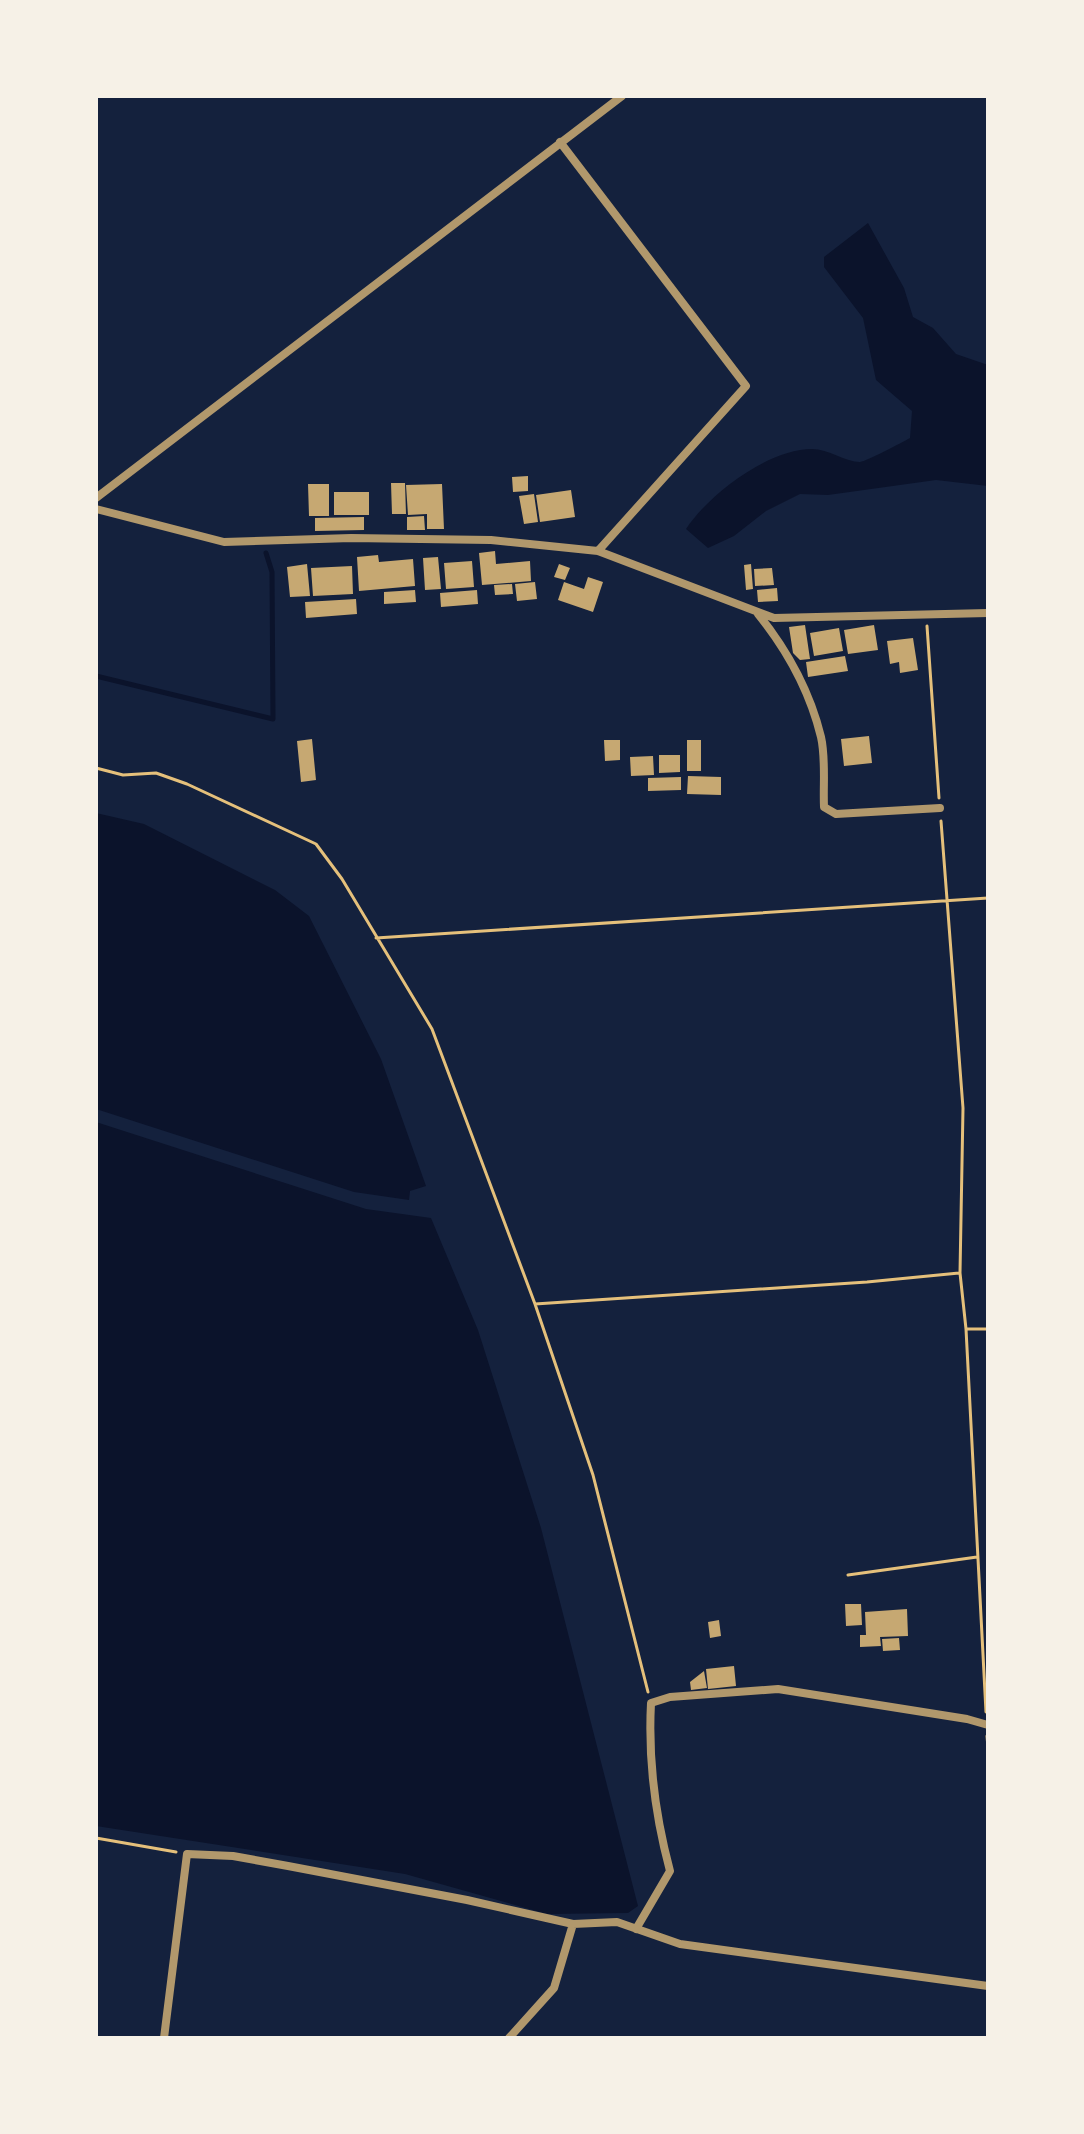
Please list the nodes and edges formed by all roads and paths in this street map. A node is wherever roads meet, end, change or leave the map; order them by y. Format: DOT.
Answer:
graph roads {
  1 [pos="622,96"];
  2 [pos="560,142"];
  3 [pos="96,498"];
  4 [pos="96,509"];
  5 [pos="598,551"];
  6 [pos="756,612"];
  7 [pos="988,613"];
  8 [pos="926,616"];
  9 [pos="96,768"];
  10 [pos="940,808"];
  11 [pos="988,898"];
  12 [pos="950,901"];
  13 [pos="376,938"];
  14 [pos="960,1273"];
  15 [pos="535,1304"];
  16 [pos="966,1329"];
  17 [pos="988,1329"];
  18 [pos="977,1557"];
  19 [pos="848,1575"];
  20 [pos="651,1703"];
  21 [pos="987,1724"];
  22 [pos="96,1838"];
  23 [pos="187,1854"];
  24 [pos="573,1924"];
  25 [pos="636,1929"];
  26 [pos="988,1986"];
  27 [pos="164,2038"];
  28 [pos="509,2038"];
  1 -- 2 [label="street"];
  2 -- 3 [label="street"];
  2 -- 5 [label="street"];
  4 -- 5 [label="street"];
  5 -- 6 [label="street"];
  6 -- 8 [label="street"];
  6 -- 10 [label="street"];
  7 -- 8 [label="street"];
  8 -- 10 [label="path"];
  9 -- 13 [label="path"];
  10 -- 12 [label="path"];
  11 -- 12 [label="path"];
  12 -- 13 [label="path"];
  12 -- 14 [label="path"];
  13 -- 15 [label="path"];
  14 -- 15 [label="path"];
  14 -- 16 [label="path"];
  15 -- 20 [label="path"];
  16 -- 17 [label="path"];
  16 -- 18 [label="path"];
  18 -- 19 [label="path"];
  18 -- 21 [label="path"];
  20 -- 21 [label="street"];
  20 -- 25 [label="street"];
  22 -- 23 [label="path"];
  23 -- 24 [label="street"];
  23 -- 27 [label="street"];
  24 -- 25 [label="street"];
  24 -- 28 [label="street"];
  25 -- 26 [label="street"];
}
